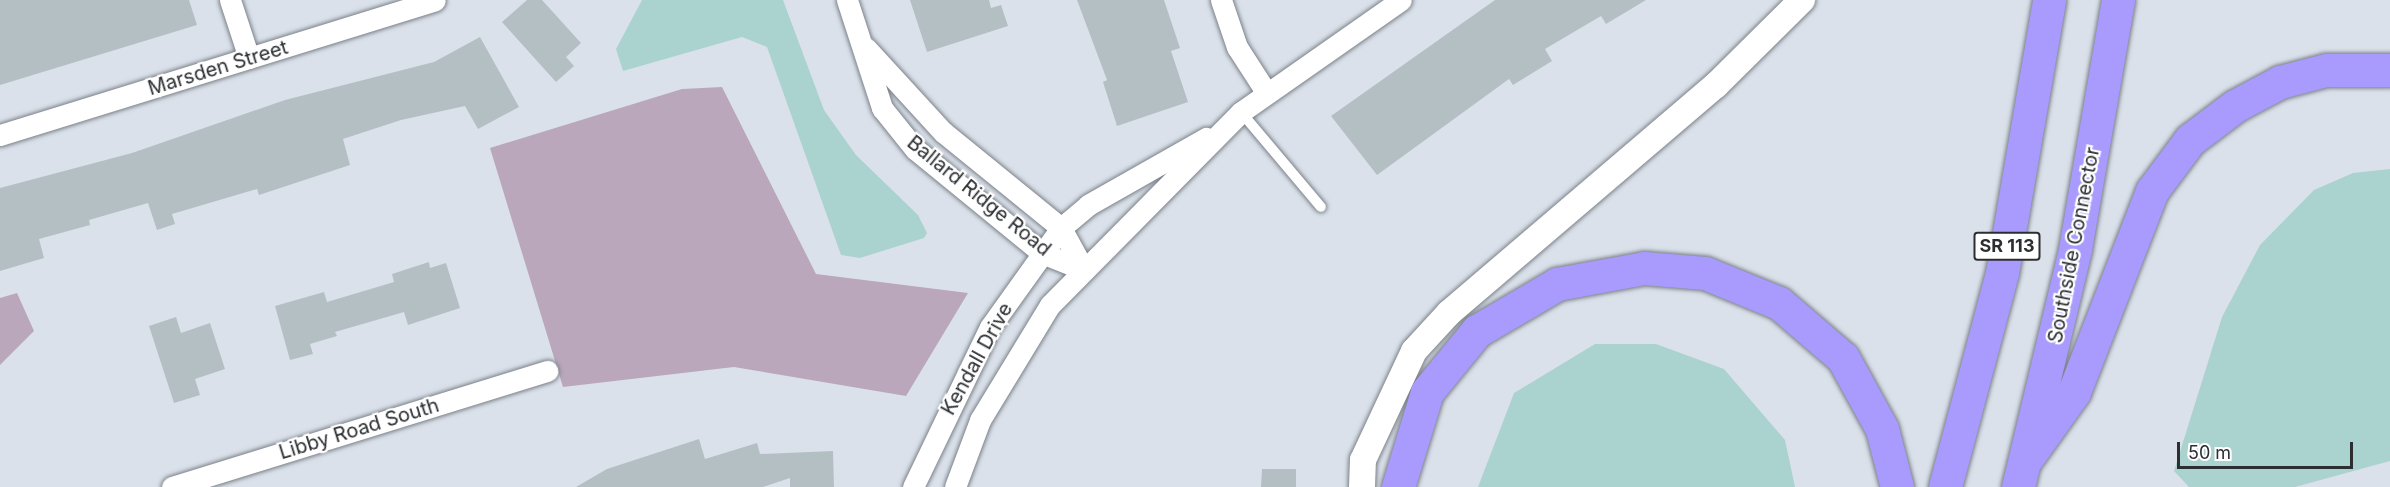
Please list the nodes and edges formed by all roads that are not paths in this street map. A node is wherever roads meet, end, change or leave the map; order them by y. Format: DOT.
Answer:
graph roads {
  1 [pos="230,0"];
  2 [pos="435,0"];
  3 [pos="847,0"];
  4 [pos="1221,0"];
  5 [pos="1401,0"];
  6 [pos="1802,0"];
  7 [pos="2049,0"];
  8 [pos="2118,0"];
  9 [pos="861,41"];
  10 [pos="249,58"];
  11 [pos="2390,70"];
  12 [pos="1266,92"];
  13 [pos="1237,117"];
  14 [pos="0,135"];
  15 [pos="1321,207"];
  16 [pos="1061,228"];
  17 [pos="1042,254"];
  18 [pos="1084,270"];
  19 [pos="547,370"];
  20 [pos="2023,472"];
  21 [pos="172,487"];
  22 [pos="914,487"];
  23 [pos="955,487"];
  24 [pos="1362,487"];
  25 [pos="1398,487"];
  26 [pos="1897,487"];
  27 [pos="1945,487"];
  1 -- 10 [label="street"];
  2 -- 10 [label="street, Marsden Street"];
  3 -- 9 [label="street"];
  4 -- 12 [label="street"];
  5 -- 12 [label="street, Kendall Drive"];
  6 -- 24 [label="street"];
  7 -- 27 [label="highway, SR 113"];
  8 -- 20 [label="highway, Southside Connector"];
  9 -- 16 [label="street, Ballard Ridge Road"];
  9 -- 17 [label="street, Ballard Ridge Road"];
  10 -- 14 [label="street, Marsden Street"];
  11 -- 20 [label="highway"];
  12 -- 13 [label="street, Kendall Drive"];
  13 -- 15 [label="lane"];
  13 -- 16 [label="street, Kendall Drive"];
  13 -- 18 [label="street, Kendall Drive"];
  16 -- 17 [label="street, Kendall Drive"];
  16 -- 18 [label="street, Ballard Ridge Road"];
  17 -- 18 [label="street, Ballard Ridge Road"];
  17 -- 22 [label="street, Kendall Drive"];
  18 -- 23 [label="street, Kendall Drive"];
  19 -- 21 [label="street, Libby Road South"];
  25 -- 26 [label="highway"];
}
